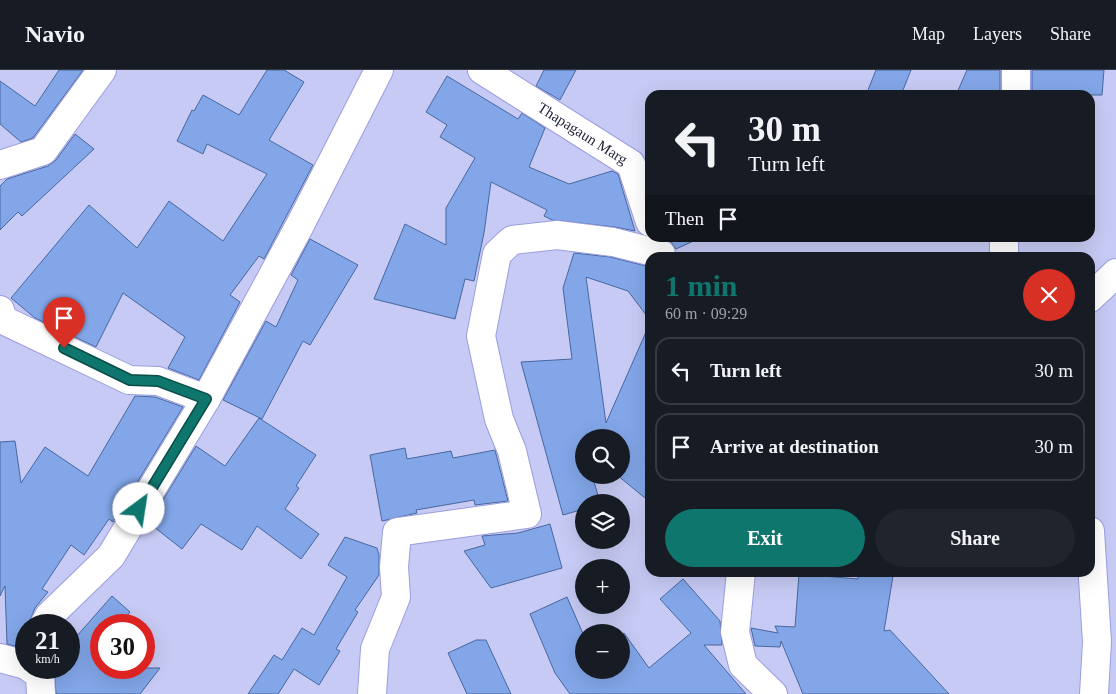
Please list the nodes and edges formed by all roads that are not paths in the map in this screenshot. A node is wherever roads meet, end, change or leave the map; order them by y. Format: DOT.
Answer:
graph roads {
  1 [pos="102,70"];
  2 [pos="379,70"];
  3 [pos="482,70"];
  4 [pos="1016,70"];
  5 [pos="1016,90"];
  6 [pos="0,165"];
  7 [pos="645,207"];
  8 [pos="660,250"];
  9 [pos="1116,273"];
  10 [pos="1095,293"];
  11 [pos="0,310"];
  12 [pos="206,399"];
  13 [pos="740,577"];
  14 [pos="1093,577"];
  15 [pos="51,614"];
  16 [pos="40,679"];
  17 [pos="41,694"];
  18 [pos="372,694"];
  19 [pos="773,694"];
  20 [pos="1094,694"];
  1 -- 6 [label="street"];
  2 -- 12 [label="street"];
  3 -- 7 [label="street, Thapagaun Marg"];
  4 -- 5 [label="street"];
  8 -- 18 [label="street"];
  9 -- 10 [label="street"];
  11 -- 12 [label="street"];
  12 -- 15 [label="street"];
  13 -- 19 [label="street"];
  14 -- 20 [label="street"];
  16 -- 17 [label="street"];
}
